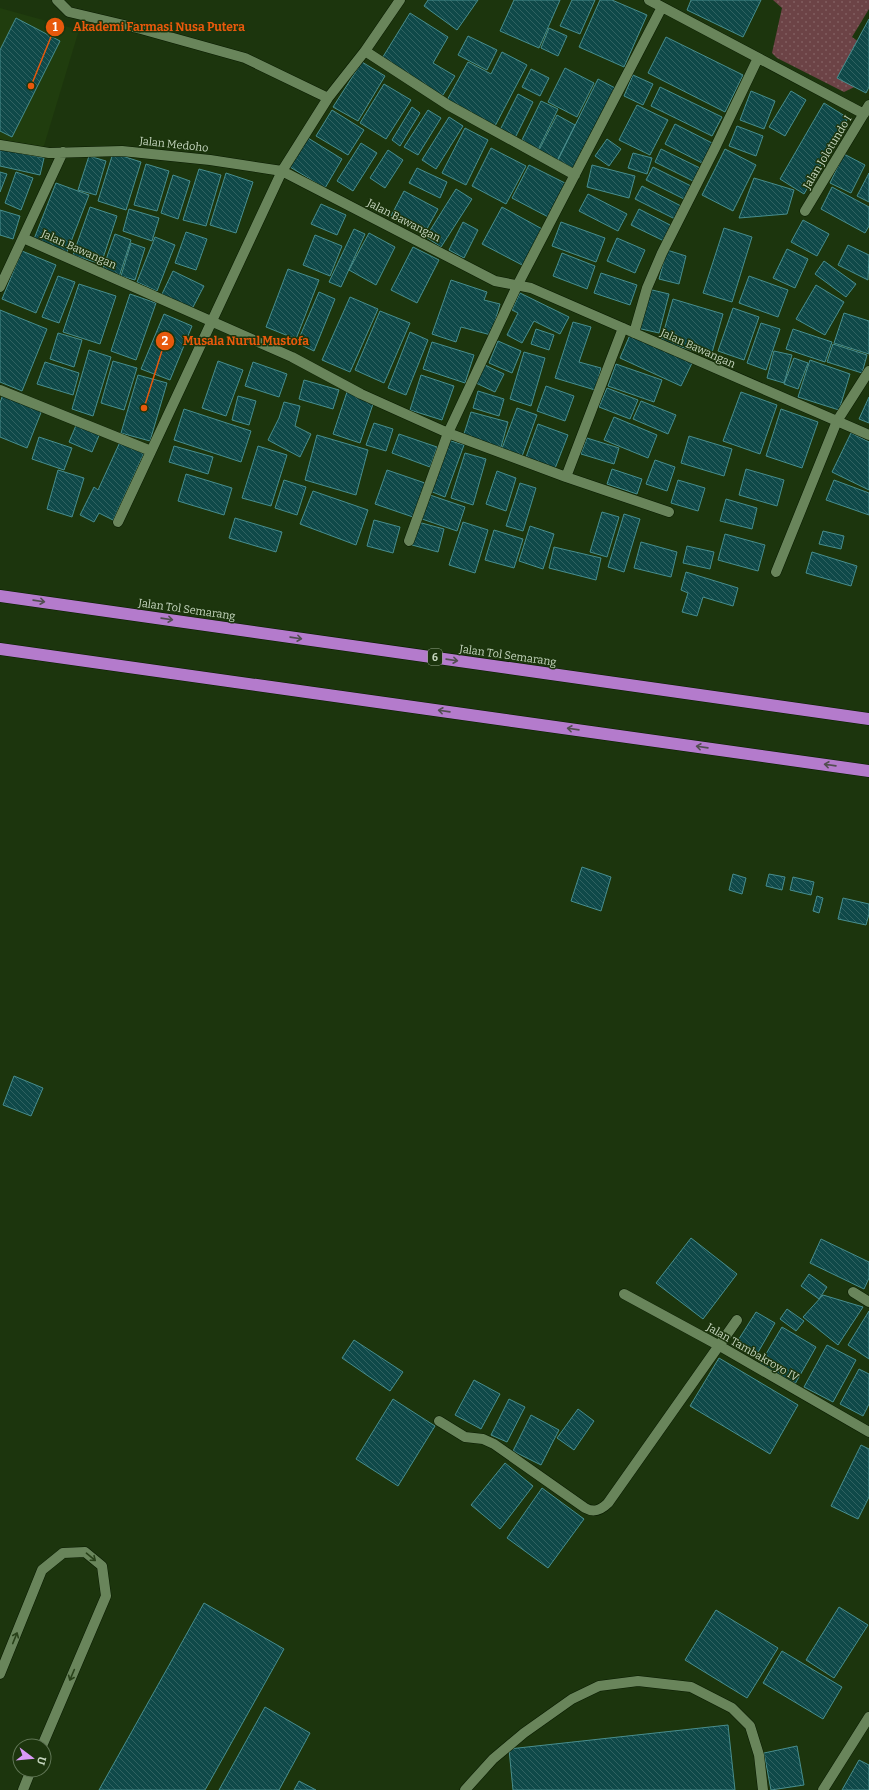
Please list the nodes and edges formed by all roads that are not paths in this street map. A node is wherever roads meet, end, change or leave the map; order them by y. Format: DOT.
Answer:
graph roads {
  1 [pos="57,0"];
  2 [pos="400,0"];
  3 [pos="648,0"];
  4 [pos="662,7"];
  5 [pos="365,51"];
  6 [pos="758,58"];
  7 [pos="328,98"];
  8 [pos="866,109"];
  9 [pos="0,145"];
  10 [pos="63,152"];
  11 [pos="282,171"];
  12 [pos="574,175"];
  13 [pos="805,211"];
  14 [pos="23,238"];
  15 [pos="517,286"];
  16 [pos="0,288"];
  17 [pos="212,321"];
  18 [pos="623,328"];
  19 [pos="634,333"];
  20 [pos="869,371"];
  21 [pos="0,390"];
  22 [pos="837,421"];
  23 [pos="448,433"];
  24 [pos="869,435"];
  25 [pos="151,451"];
  26 [pos="566,477"];
  27 [pos="669,512"];
  28 [pos="118,522"];
  29 [pos="409,541"];
  30 [pos="776,572"];
  31 [pos="0,596"];
  32 [pos="0,649"];
  33 [pos="869,720"];
  34 [pos="869,771"];
  35 [pos="853,1292"];
  36 [pos="624,1294"];
  37 [pos="869,1302"];
  38 [pos="737,1320"];
  39 [pos="718,1345"];
  40 [pos="439,1421"];
  41 [pos="869,1432"];
  42 [pos="0,1674"];
  43 [pos="869,1717"];
  44 [pos="45,1738"];
  45 [pos="28,1778"];
  46 [pos="23,1790"];
  47 [pos="465,1790"];
  48 [pos="762,1790"];
  49 [pos="823,1790"];
  1 -- 7 [label="street"];
  2 -- 5 [label="street"];
  3 -- 4 [label="street"];
  4 -- 6 [label="street"];
  4 -- 12 [label="street"];
  5 -- 7 [label="street"];
  5 -- 12 [label="street"];
  6 -- 8 [label="street"];
  6 -- 19 [label="street"];
  7 -- 11 [label="street"];
  8 -- 13 [label="street, Jalan Jolotundo I"];
  9 -- 10 [label="street, Jalan Medoho"];
  10 -- 11 [label="street, Jalan Medoho"];
  10 -- 14 [label="street"];
  11 -- 15 [label="street, Jalan Bawangan"];
  11 -- 17 [label="street"];
  12 -- 15 [label="street"];
  14 -- 16 [label="street"];
  14 -- 17 [label="street, Jalan Bawangan"];
  15 -- 18 [label="street, Jalan Bawangan"];
  15 -- 23 [label="street"];
  17 -- 23 [label="street, Jalan Bawangan"];
  17 -- 25 [label="street"];
  18 -- 19 [label="street, Jalan Bawangan"];
  18 -- 26 [label="street"];
  19 -- 22 [label="street, Jalan Bawangan"];
  20 -- 22 [label="street"];
  21 -- 25 [label="street"];
  22 -- 24 [label="street, Jalan Bawangan"];
  22 -- 30 [label="street"];
  23 -- 26 [label="street, Jalan Bawangan"];
  23 -- 29 [label="street"];
  25 -- 28 [label="street"];
  26 -- 27 [label="street, Jalan Bawangan"];
  31 -- 33 [label="highway, Jalan Tol Semarang / 6, one-way"];
  34 -- 32 [label="highway, one-way"];
  35 -- 37 [label="street"];
  36 -- 39 [label="street, Jalan Tambakroyo IV"];
  38 -- 39 [label="street"];
  39 -- 40 [label="street"];
  39 -- 41 [label="street, Jalan Tambakroyo IV"];
  42 -- 44 [label="street, one-way"];
  43 -- 49 [label="street"];
  45 -- 46 [label="street"];
  47 -- 48 [label="street"];
}
